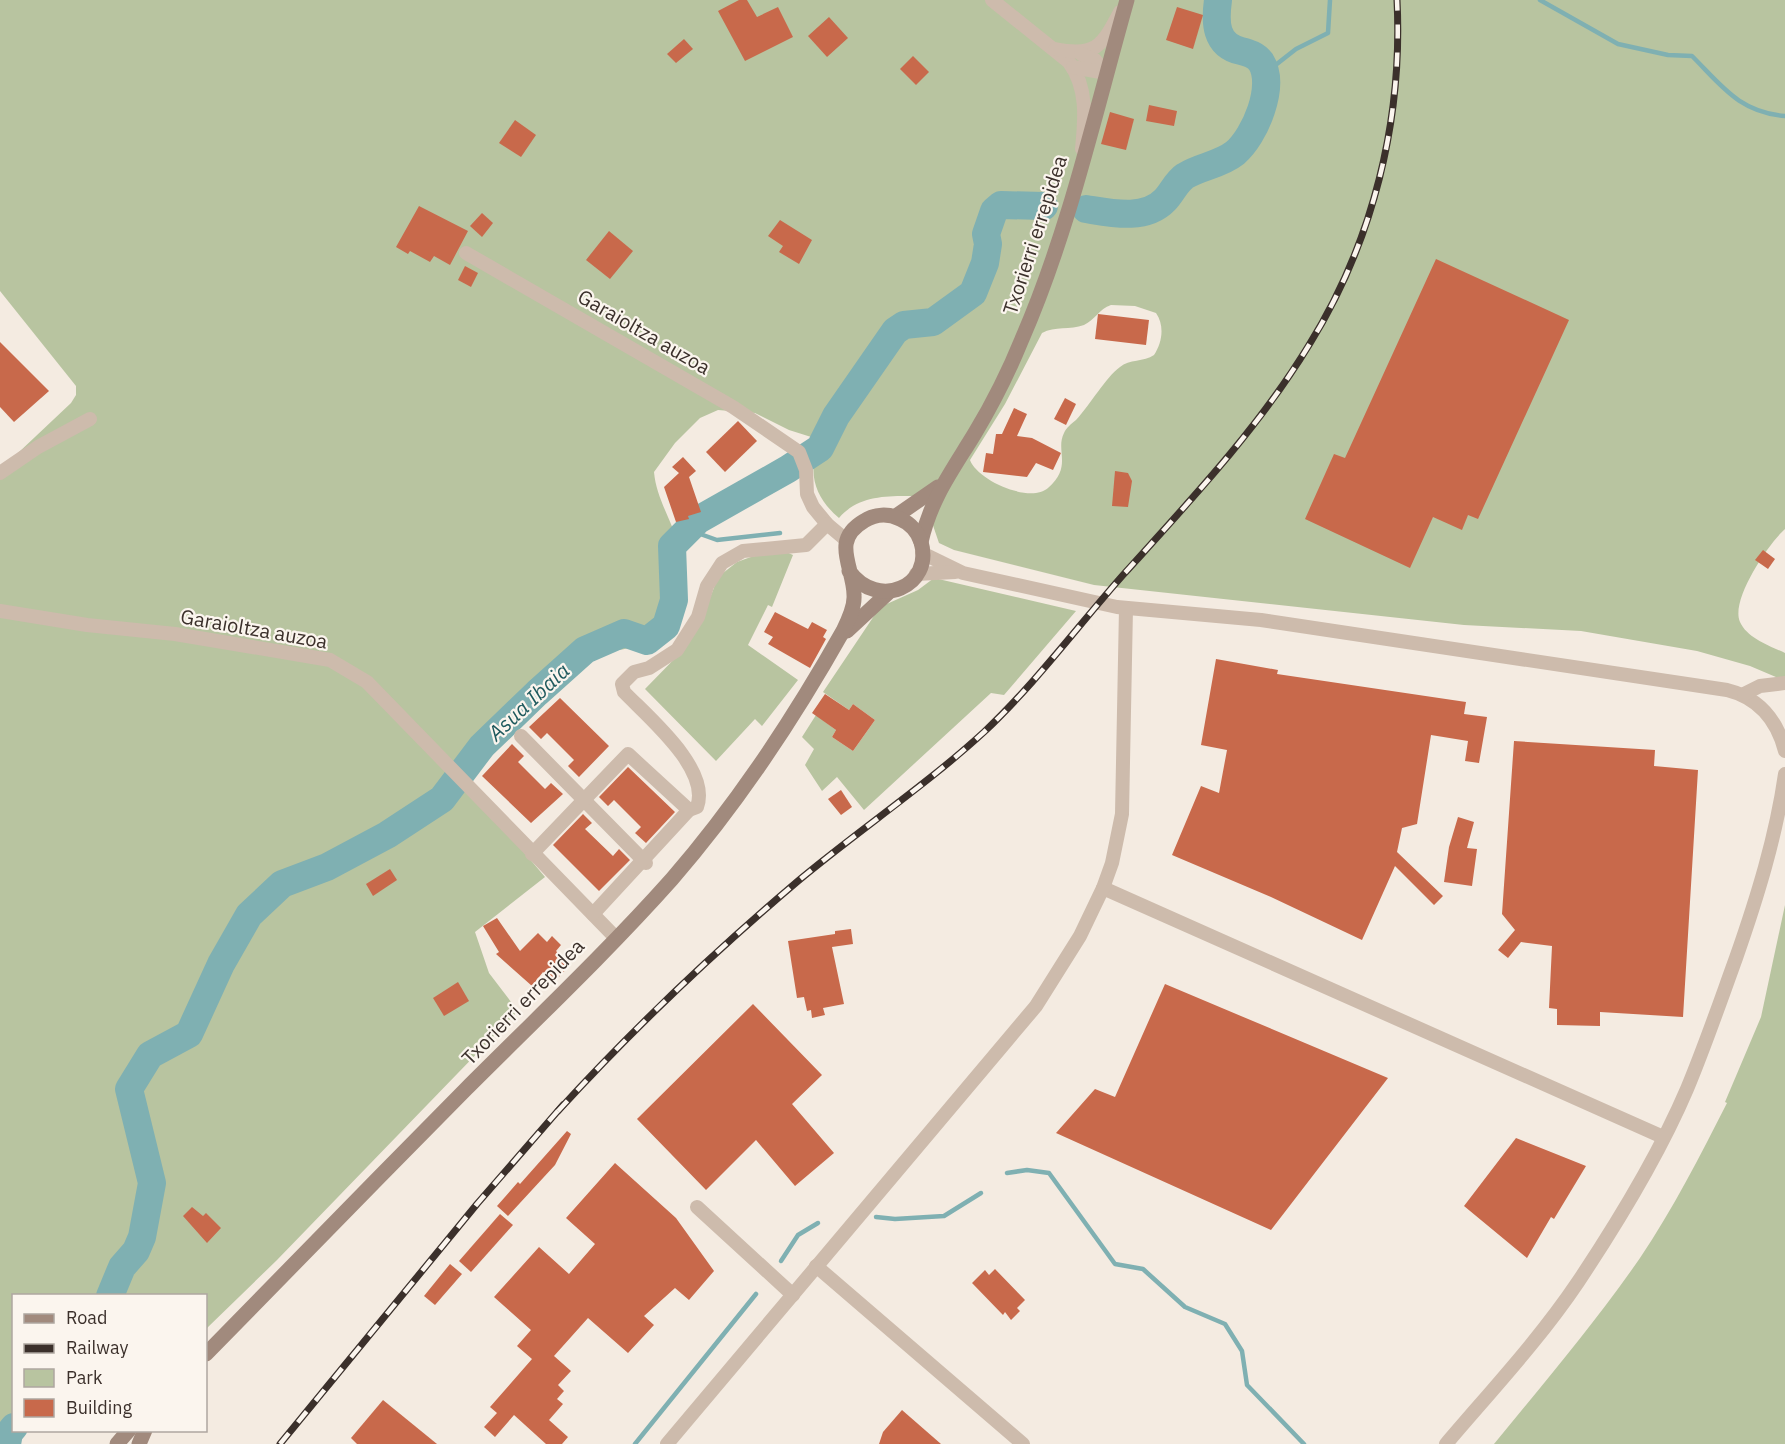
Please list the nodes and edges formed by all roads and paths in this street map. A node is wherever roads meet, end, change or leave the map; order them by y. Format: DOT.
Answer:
graph roads {
  1 [pos="992,0"];
  2 [pos="1127,0"];
  3 [pos="1053,48"];
  4 [pos="1081,54"];
  5 [pos="1073,67"];
  6 [pos="1106,73"];
  7 [pos="1081,163"];
  8 [pos="466,253"];
  9 [pos="90,419"];
  10 [pos="952,469"];
  11 [pos="0,473"];
  12 [pos="896,516"];
  13 [pos="827,524"];
  14 [pos="846,540"];
  15 [pos="922,547"];
  16 [pos="849,571"];
  17 [pos="963,573"];
  18 [pos="916,574"];
  19 [pos="889,592"];
  20 [pos="1126,608"];
  21 [pos="0,611"];
  22 [pos="833,649"];
  23 [pos="1785,683"];
  24 [pos="1744,694"];
  25 [pos="521,736"];
  26 [pos="1785,752"];
  27 [pos="1785,774"];
  28 [pos="584,800"];
  29 [pos="689,810"];
  30 [pos="532,854"];
  31 [pos="644,861"];
  32 [pos="1103,888"];
  33 [pos="592,914"];
  34 [pos="615,937"];
  35 [pos="1663,1137"];
  36 [pos="697,1207"];
  37 [pos="816,1266"];
  38 [pos="793,1295"];
  39 [pos="207,1353"];
  40 [pos="128,1432"];
  41 [pos="117,1444"];
  42 [pos="667,1444"];
  43 [pos="1023,1444"];
  44 [pos="1446,1444"];
  1 -- 3 [label="street"];
  2 -- 4 [label="street"];
  2 -- 6 [label="street, Txorierri errepidea"];
  3 -- 4 [label="street"];
  3 -- 5 [label="street"];
  4 -- 6 [label="street"];
  5 -- 6 [label="street"];
  5 -- 7 [label="street"];
  6 -- 7 [label="street, Txorierri errepidea"];
  7 -- 10 [label="street, Txorierri errepidea"];
  8 -- 13 [label="street, Garaioltza auzoa"];
  9 -- 11 [label="street"];
  10 -- 12 [label="street, Txorierri errepidea"];
  10 -- 15 [label="street, Txorierri errepidea"];
  12 -- 14 [label="street, Txorierri errepidea"];
  12 -- 15 [label="street"];
  13 -- 14 [label="street"];
  13 -- 29 [label="street"];
  14 -- 16 [label="street, Txorierri errepidea"];
  15 -- 17 [label="street"];
  15 -- 18 [label="street, Txorierri errepidea"];
  16 -- 19 [label="street"];
  16 -- 22 [label="street, Txorierri errepidea"];
  17 -- 18 [label="street"];
  17 -- 20 [label="street"];
  18 -- 19 [label="street, Txorierri errepidea"];
  19 -- 22 [label="street, Txorierri errepidea"];
  20 -- 24 [label="street"];
  20 -- 32 [label="street"];
  21 -- 30 [label="street, Garaioltza auzoa"];
  22 -- 34 [label="street, Txorierri errepidea"];
  23 -- 24 [label="street"];
  24 -- 26 [label="street"];
  25 -- 28 [label="street"];
  27 -- 35 [label="street"];
  28 -- 29 [label="street"];
  28 -- 30 [label="street"];
  28 -- 31 [label="street"];
  29 -- 31 [label="street"];
  30 -- 33 [label="street, Garaioltza auzoa"];
  31 -- 33 [label="street"];
  32 -- 35 [label="street"];
  32 -- 37 [label="street"];
  33 -- 34 [label="street, Garaioltza auzoa"];
  34 -- 39 [label="street, Txorierri errepidea"];
  35 -- 44 [label="street"];
  36 -- 38 [label="street"];
  37 -- 38 [label="street"];
  37 -- 43 [label="street"];
  38 -- 42 [label="street"];
  40 -- 41 [label="street"];
}
